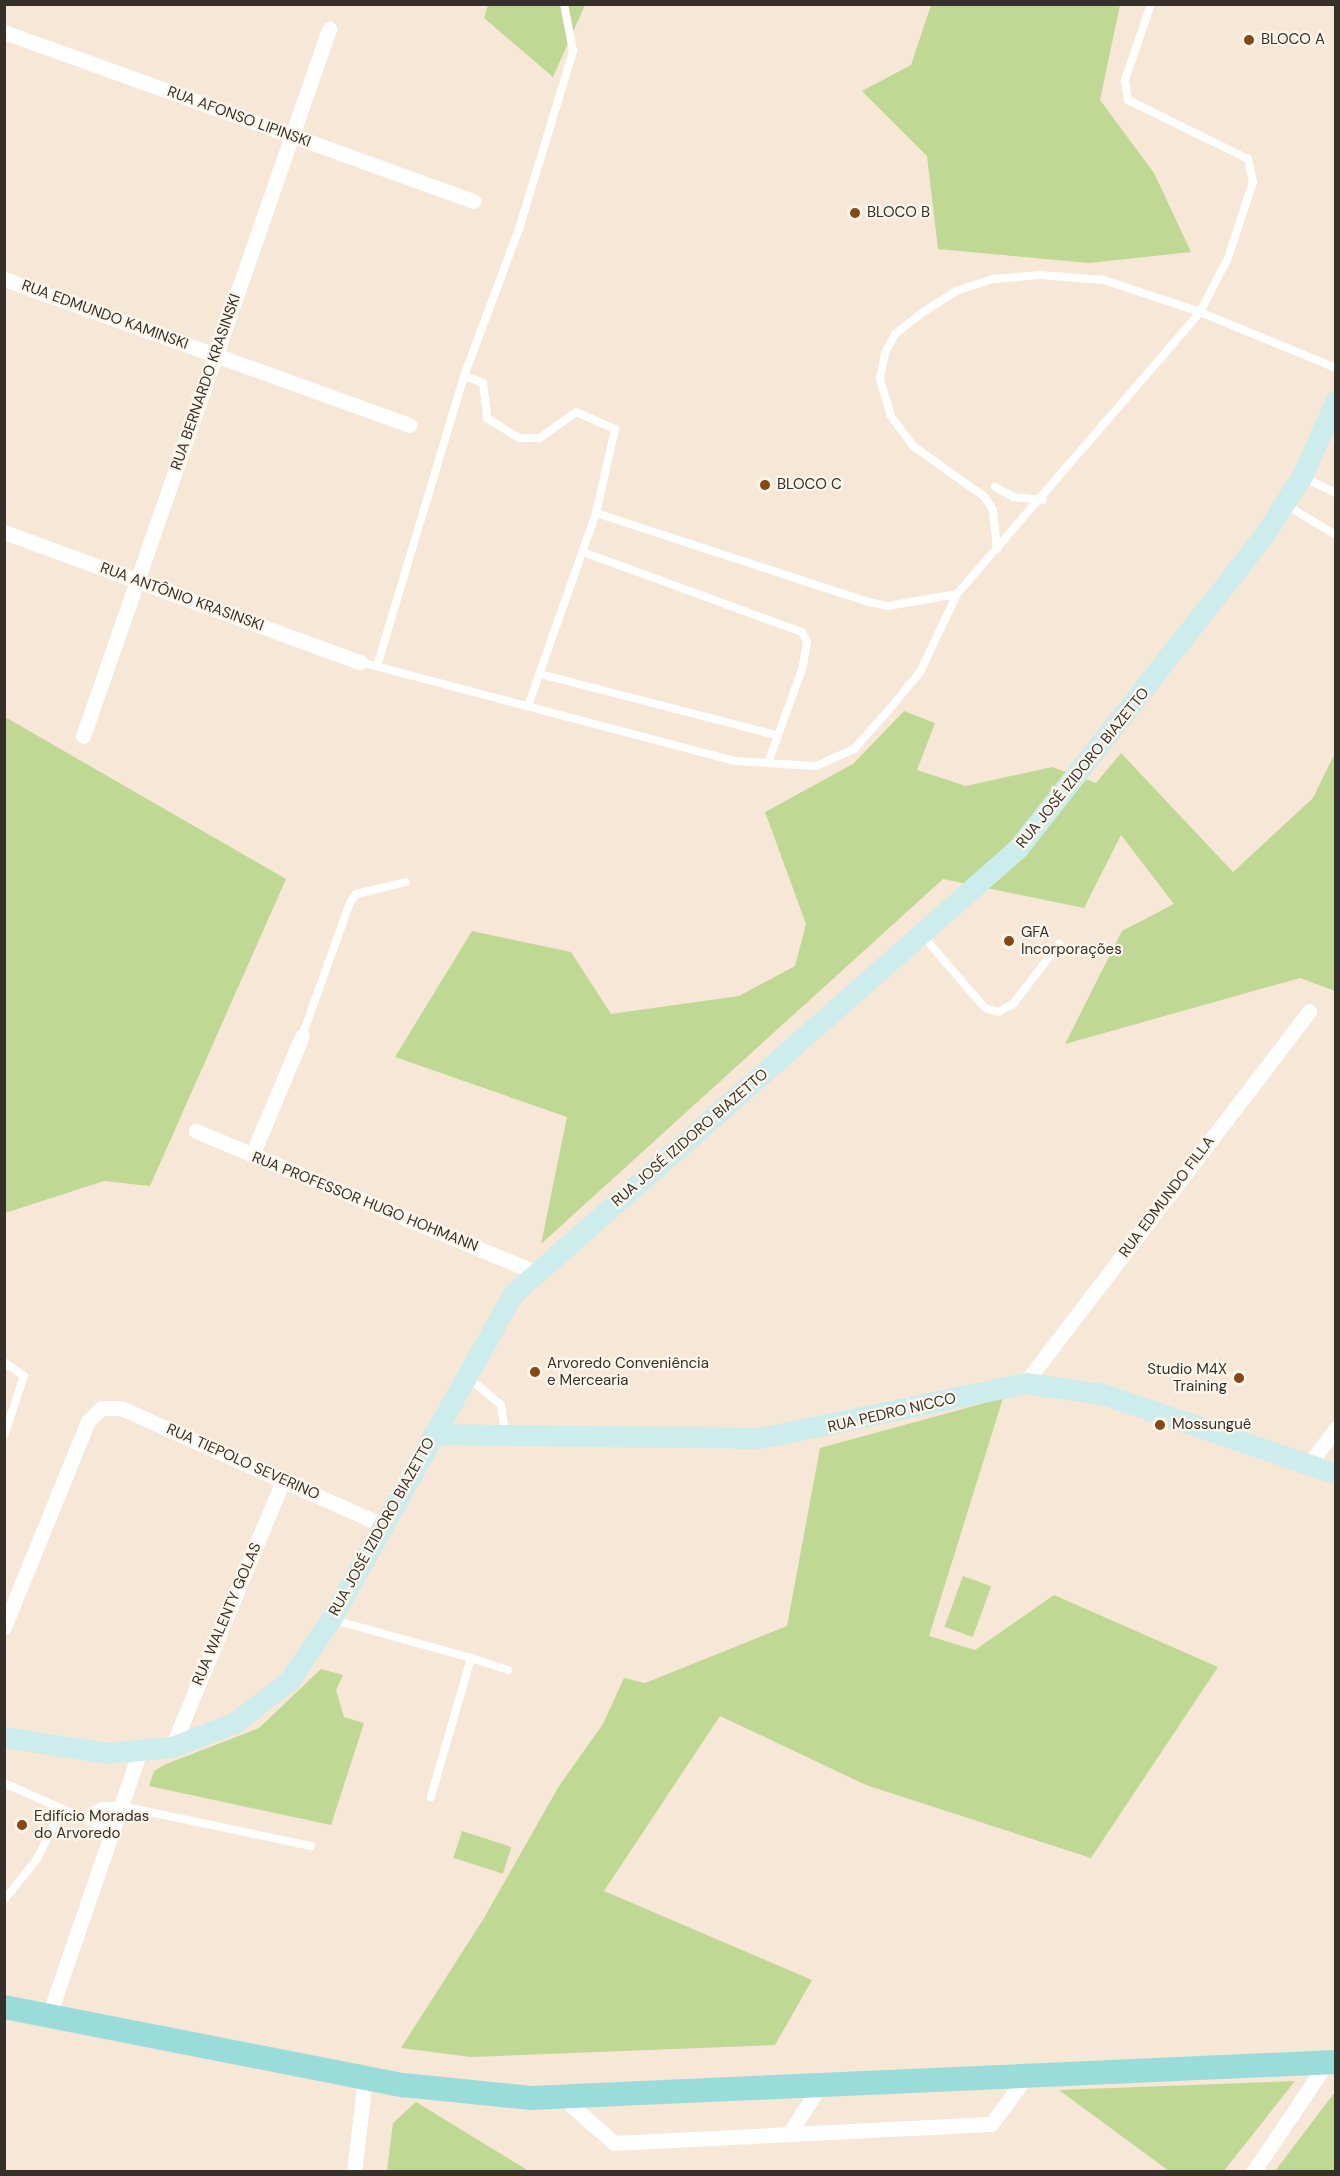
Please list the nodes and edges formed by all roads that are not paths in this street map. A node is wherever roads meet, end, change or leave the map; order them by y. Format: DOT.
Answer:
graph roads {
  1 [pos="564,4"];
  2 [pos="1151,4"];
  3 [pos="329,29"];
  4 [pos="4,32"];
  5 [pos="292,136"];
  6 [pos="474,201"];
  7 [pos="4,279"];
  8 [pos="1200,312"];
  9 [pos="215,355"];
  10 [pos="1335,368"];
  11 [pos="464,376"];
  12 [pos="1335,400"];
  13 [pos="409,425"];
  14 [pos="1302,476"];
  15 [pos="995,487"];
  16 [pos="1335,493"];
  17 [pos="1042,500"];
  18 [pos="1285,504"];
  19 [pos="596,513"];
  20 [pos="4,532"];
  21 [pos="1335,535"];
  22 [pos="997,549"];
  23 [pos="583,552"];
  24 [pos="137,580"];
  25 [pos="957,594"];
  26 [pos="360,662"];
  27 [pos="377,666"];
  28 [pos="540,674"];
  29 [pos="528,706"];
  30 [pos="776,735"];
  31 [pos="83,736"];
  32 [pos="768,763"];
  33 [pos="406,882"];
  34 [pos="923,936"];
  35 [pos="1059,944"];
  36 [pos="1309,1011"];
  37 [pos="302,1036"];
  38 [pos="196,1131"];
  39 [pos="252,1155"];
  40 [pos="535,1272"];
  41 [pos="4,1362"];
  42 [pos="466,1376"];
  43 [pos="1025,1383"];
  44 [pos="1335,1428"];
  45 [pos="433,1434"];
  46 [pos="4,1436"];
  47 [pos="506,1437"];
  48 [pos="1310,1463"];
  49 [pos="1335,1474"];
  50 [pos="283,1480"];
  51 [pos="382,1525"];
  52 [pos="331,1619"];
  53 [pos="4,1627"];
  54 [pos="471,1659"];
  55 [pos="508,1670"];
  56 [pos="4,1737"];
  57 [pos="172,1747"];
  58 [pos="139,1753"];
  59 [pos="4,1783"];
  60 [pos="431,1797"];
  61 [pos="121,1806"];
  62 [pos="61,1810"];
  63 [pos="83,1816"];
  64 [pos="112,1831"];
  65 [pos="311,1846"];
  66 [pos="4,1900"];
  67 [pos="4,2007"];
  68 [pos="49,2015"];
  69 [pos="1333,2058"];
  70 [pos="1026,2077"];
  71 [pos="365,2079"];
  72 [pos="819,2087"];
  73 [pos="564,2099"];
  74 [pos="789,2134"];
  75 [pos="354,2172"];
  76 [pos="1252,2172"];
  1 -- 11 [label="lane"];
  2 -- 8 [label="lane"];
  3 -- 5 [label="street, RUA BERNARDO KRASINSKI"];
  4 -- 5 [label="street, RUA AFONSO LIPINSKI"];
  5 -- 6 [label="street, RUA AFONSO LIPINSKI"];
  5 -- 9 [label="street, RUA BERNARDO KRASINSKI"];
  7 -- 9 [label="street, RUA EDMUNDO KAMINSKI"];
  8 -- 10 [label="lane"];
  8 -- 17 [label="lane"];
  8 -- 22 [label="lane"];
  9 -- 13 [label="street, RUA EDMUNDO KAMINSKI"];
  9 -- 24 [label="street, RUA BERNARDO KRASINSKI"];
  11 -- 19 [label="lane"];
  11 -- 27 [label="lane"];
  12 -- 14 [label="street, RUA JOSÉ IZIDORO BIAZETTO"];
  14 -- 16 [label="lane"];
  14 -- 18 [label="street, RUA JOSÉ IZIDORO BIAZETTO"];
  15 -- 17 [label="lane"];
  17 -- 22 [label="lane"];
  18 -- 21 [label="lane"];
  18 -- 34 [label="street, RUA JOSÉ IZIDORO BIAZETTO"];
  19 -- 23 [label="lane"];
  19 -- 25 [label="lane"];
  20 -- 24 [label="street, RUA ANTÔNIO KRASINSKI"];
  22 -- 25 [label="lane"];
  23 -- 28 [label="lane"];
  23 -- 30 [label="lane"];
  24 -- 26 [label="street, RUA ANTÔNIO KRASINSKI"];
  24 -- 31 [label="street, RUA BERNARDO KRASINSKI"];
  25 -- 32 [label="lane"];
  26 -- 27 [label="lane"];
  27 -- 29 [label="lane"];
  28 -- 29 [label="lane"];
  28 -- 30 [label="lane"];
  29 -- 32 [label="lane"];
  30 -- 32 [label="lane"];
  33 -- 37 [label="lane"];
  34 -- 35 [label="lane"];
  34 -- 40 [label="street, RUA JOSÉ IZIDORO BIAZETTO"];
  36 -- 43 [label="street, RUA EDMUNDO FILLA"];
  37 -- 39 [label="street"];
  38 -- 39 [label="street, RUA PROFESSOR HUGO HOHMANN"];
  39 -- 40 [label="street, RUA PROFESSOR HUGO HOHMANN"];
  40 -- 42 [label="street, RUA JOSÉ IZIDORO BIAZETTO"];
  41 -- 46 [label="lane"];
  42 -- 45 [label="street, RUA JOSÉ IZIDORO BIAZETTO"];
  42 -- 47 [label="lane"];
  43 -- 47 [label="street, RUA PEDRO NICCO"];
  43 -- 48 [label="street, RUA PEDRO NICCO"];
  44 -- 48 [label="street"];
  45 -- 47 [label="street, RUA PEDRO NICCO"];
  45 -- 51 [label="street, RUA JOSÉ IZIDORO BIAZETTO"];
  48 -- 49 [label="street, RUA PEDRO NICCO"];
  50 -- 51 [label="street, RUA TIEPOLO SEVERINO"];
  50 -- 53 [label="street, RUA TIEPOLO SEVERINO"];
  50 -- 57 [label="street, RUA WALENTY GOLAS"];
  51 -- 52 [label="street, RUA JOSÉ IZIDORO BIAZETTO"];
  52 -- 54 [label="lane"];
  52 -- 57 [label="street, RUA JOSÉ IZIDORO BIAZETTO"];
  54 -- 55 [label="lane"];
  54 -- 60 [label="lane"];
  56 -- 58 [label="street, RUA JOSÉ IZIDORO BIAZETTO"];
  57 -- 58 [label="street, RUA JOSÉ IZIDORO BIAZETTO"];
  58 -- 61 [label="street"];
  59 -- 62 [label="lane"];
  61 -- 63 [label="lane"];
  61 -- 64 [label="street"];
  61 -- 65 [label="lane"];
  62 -- 63 [label="lane"];
  62 -- 66 [label="lane"];
  63 -- 64 [label="lane"];
  64 -- 68 [label="street"];
  67 -- 68 [label="main road"];
  68 -- 71 [label="main road"];
  69 -- 70 [label="main road"];
  69 -- 76 [label="street"];
  70 -- 72 [label="main road"];
  70 -- 74 [label="street"];
  71 -- 73 [label="main road"];
  71 -- 75 [label="street"];
  72 -- 73 [label="main road"];
  72 -- 74 [label="street"];
  73 -- 74 [label="street"];
}
